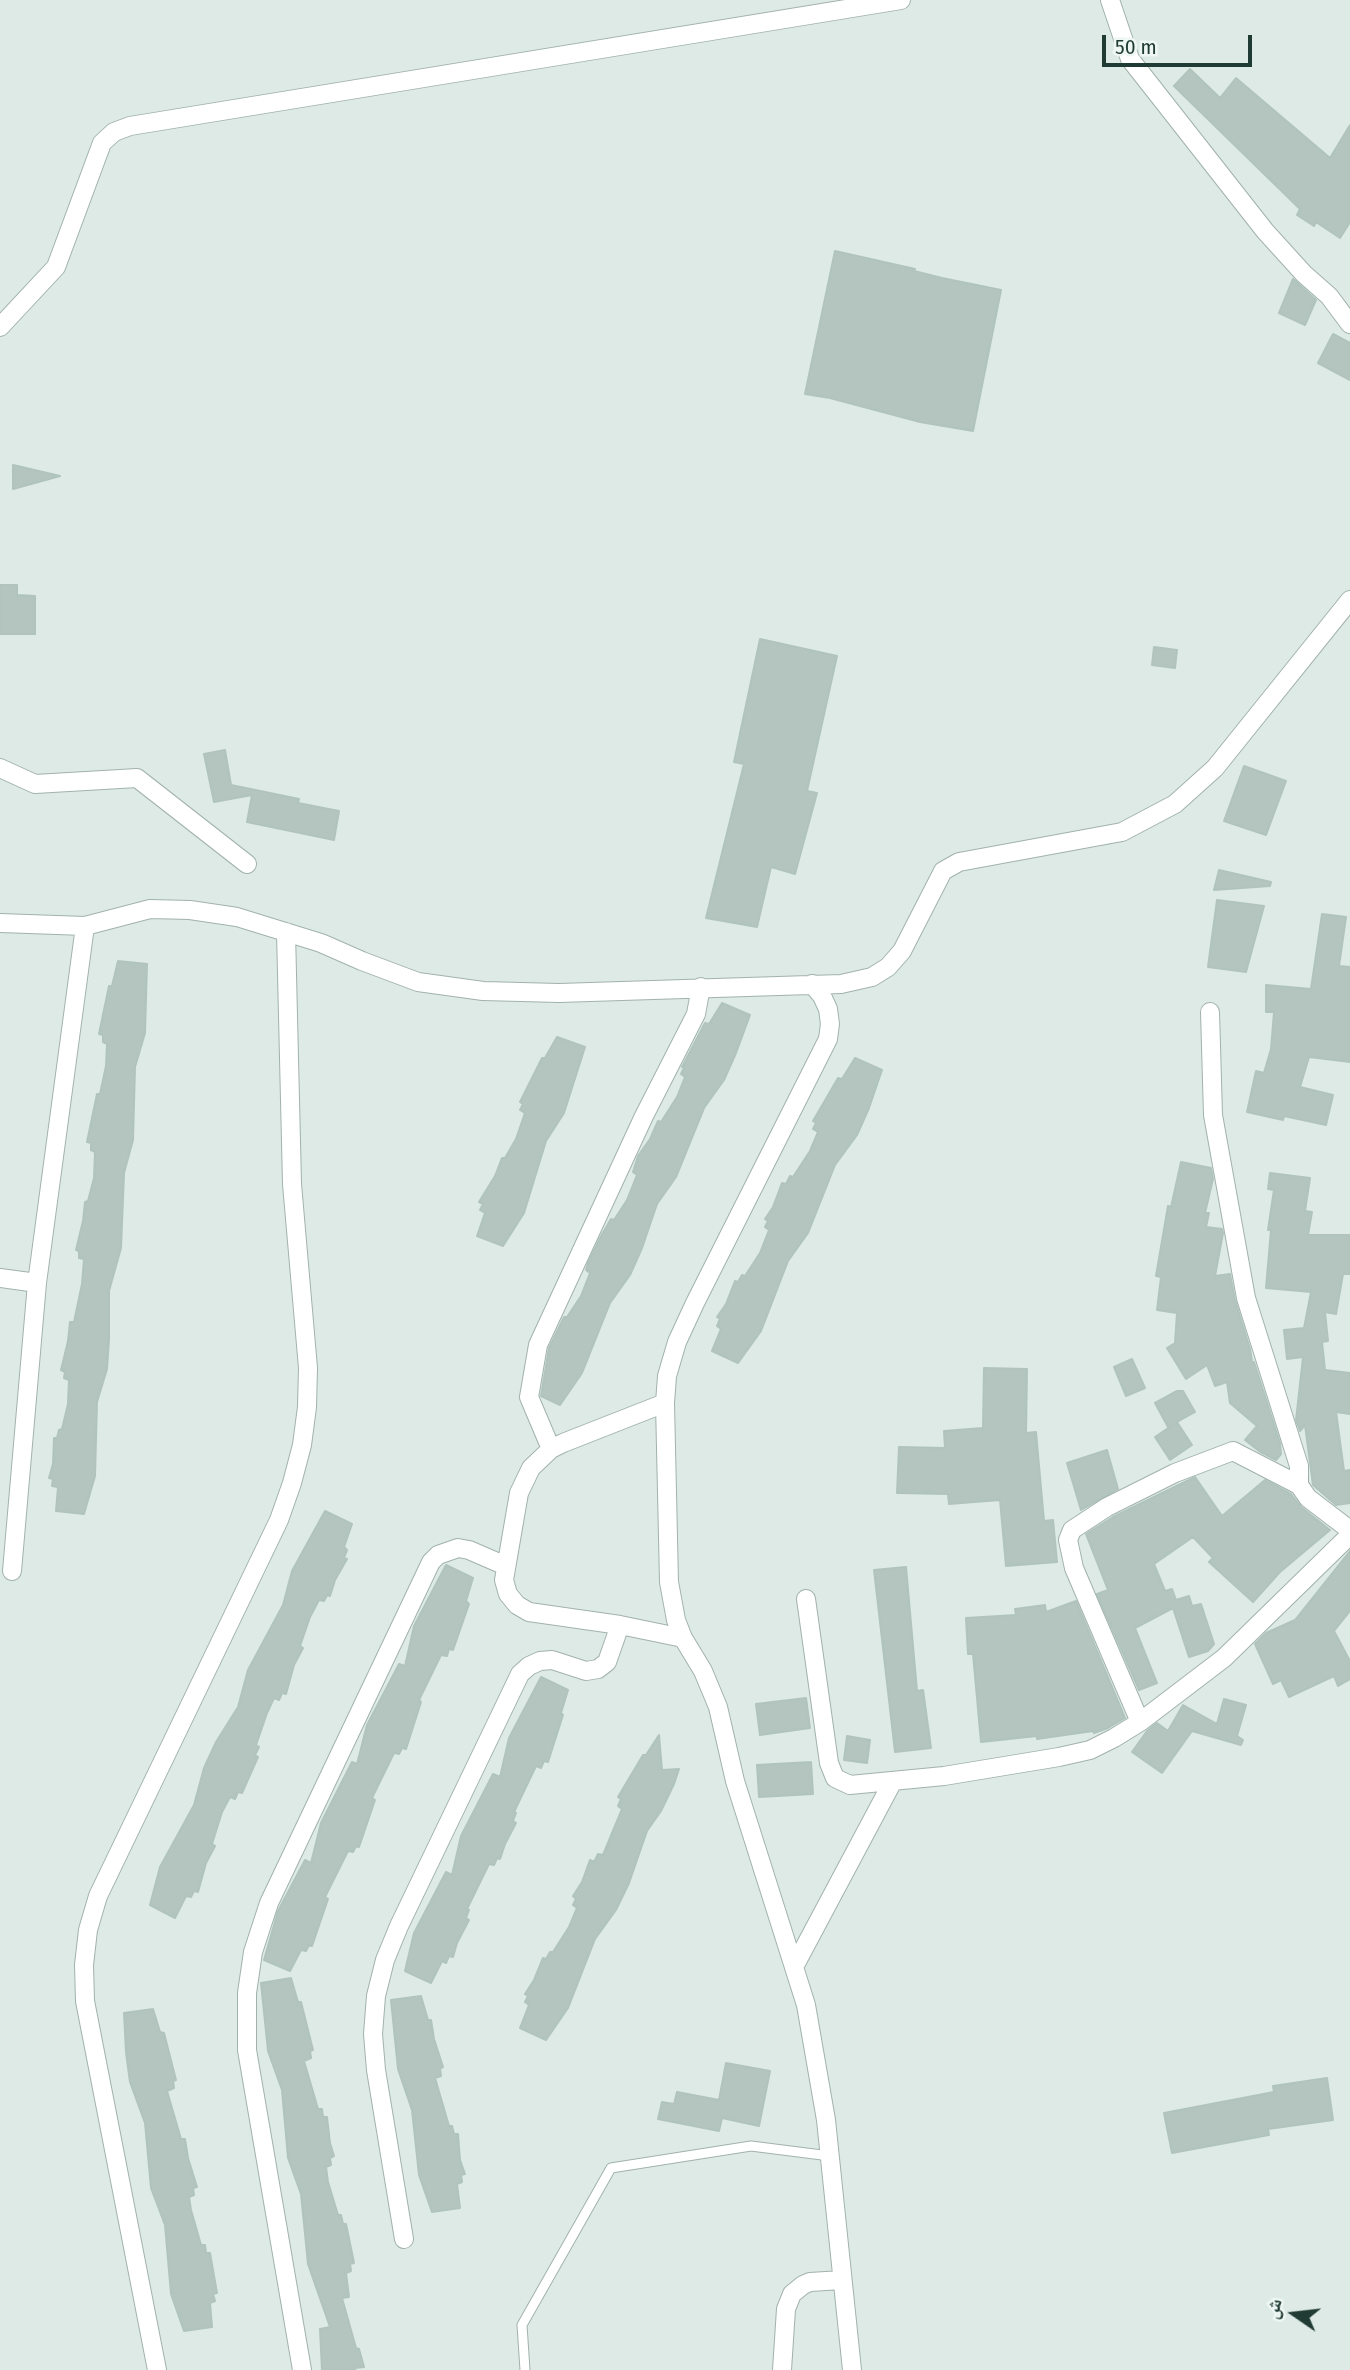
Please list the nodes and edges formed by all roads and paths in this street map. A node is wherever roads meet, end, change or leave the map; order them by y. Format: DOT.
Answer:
graph roads {
  1 [pos="901,0"];
  2 [pos="1111,0"];
  3 [pos="1350,324"];
  4 [pos="0,327"];
  5 [pos="1350,600"];
  6 [pos="0,768"];
  7 [pos="247,864"];
  8 [pos="0,923"];
  9 [pos="85,926"];
  10 [pos="286,932"];
  11 [pos="812,984"];
  12 [pos="701,987"];
  13 [pos="1210,1012"];
  14 [pos="0,1278"];
  15 [pos="37,1283"];
  16 [pos="665,1403"];
  17 [pos="551,1449"];
  18 [pos="1299,1485"];
  19 [pos="1350,1530"];
  20 [pos="1350,1535"];
  21 [pos="506,1566"];
  22 [pos="12,1571"];
  23 [pos="806,1599"];
  24 [pos="620,1625"];
  25 [pos="683,1638"];
  26 [pos="1140,1723"];
  27 [pos="893,1781"];
  28 [pos="794,1966"];
  29 [pos="830,2156"];
  30 [pos="404,2239"];
  31 [pos="842,2280"];
  32 [pos="156,2370"];
  33 [pos="302,2370"];
  34 [pos="525,2370"];
  35 [pos="782,2370"];
  36 [pos="852,2370"];
  1 -- 4 [label="street"];
  2 -- 3 [label="street"];
  5 -- 11 [label="street"];
  6 -- 7 [label="street"];
  8 -- 9 [label="street"];
  9 -- 10 [label="street"];
  9 -- 15 [label="street"];
  10 -- 12 [label="street"];
  10 -- 32 [label="street"];
  11 -- 12 [label="street"];
  11 -- 16 [label="street"];
  12 -- 17 [label="street"];
  13 -- 18 [label="street"];
  14 -- 15 [label="street"];
  15 -- 22 [label="street"];
  16 -- 17 [label="street"];
  16 -- 25 [label="street"];
  17 -- 21 [label="street"];
  18 -- 19 [label="street"];
  18 -- 26 [label="street"];
  20 -- 26 [label="street"];
  21 -- 24 [label="street"];
  21 -- 33 [label="street"];
  23 -- 27 [label="street"];
  24 -- 25 [label="street"];
  24 -- 30 [label="street"];
  25 -- 28 [label="street"];
  26 -- 27 [label="street"];
  27 -- 28 [label="street"];
  28 -- 29 [label="street"];
  29 -- 31 [label="street"];
  29 -- 34 [label="lane"];
  31 -- 35 [label="street"];
  31 -- 36 [label="street"];
}
